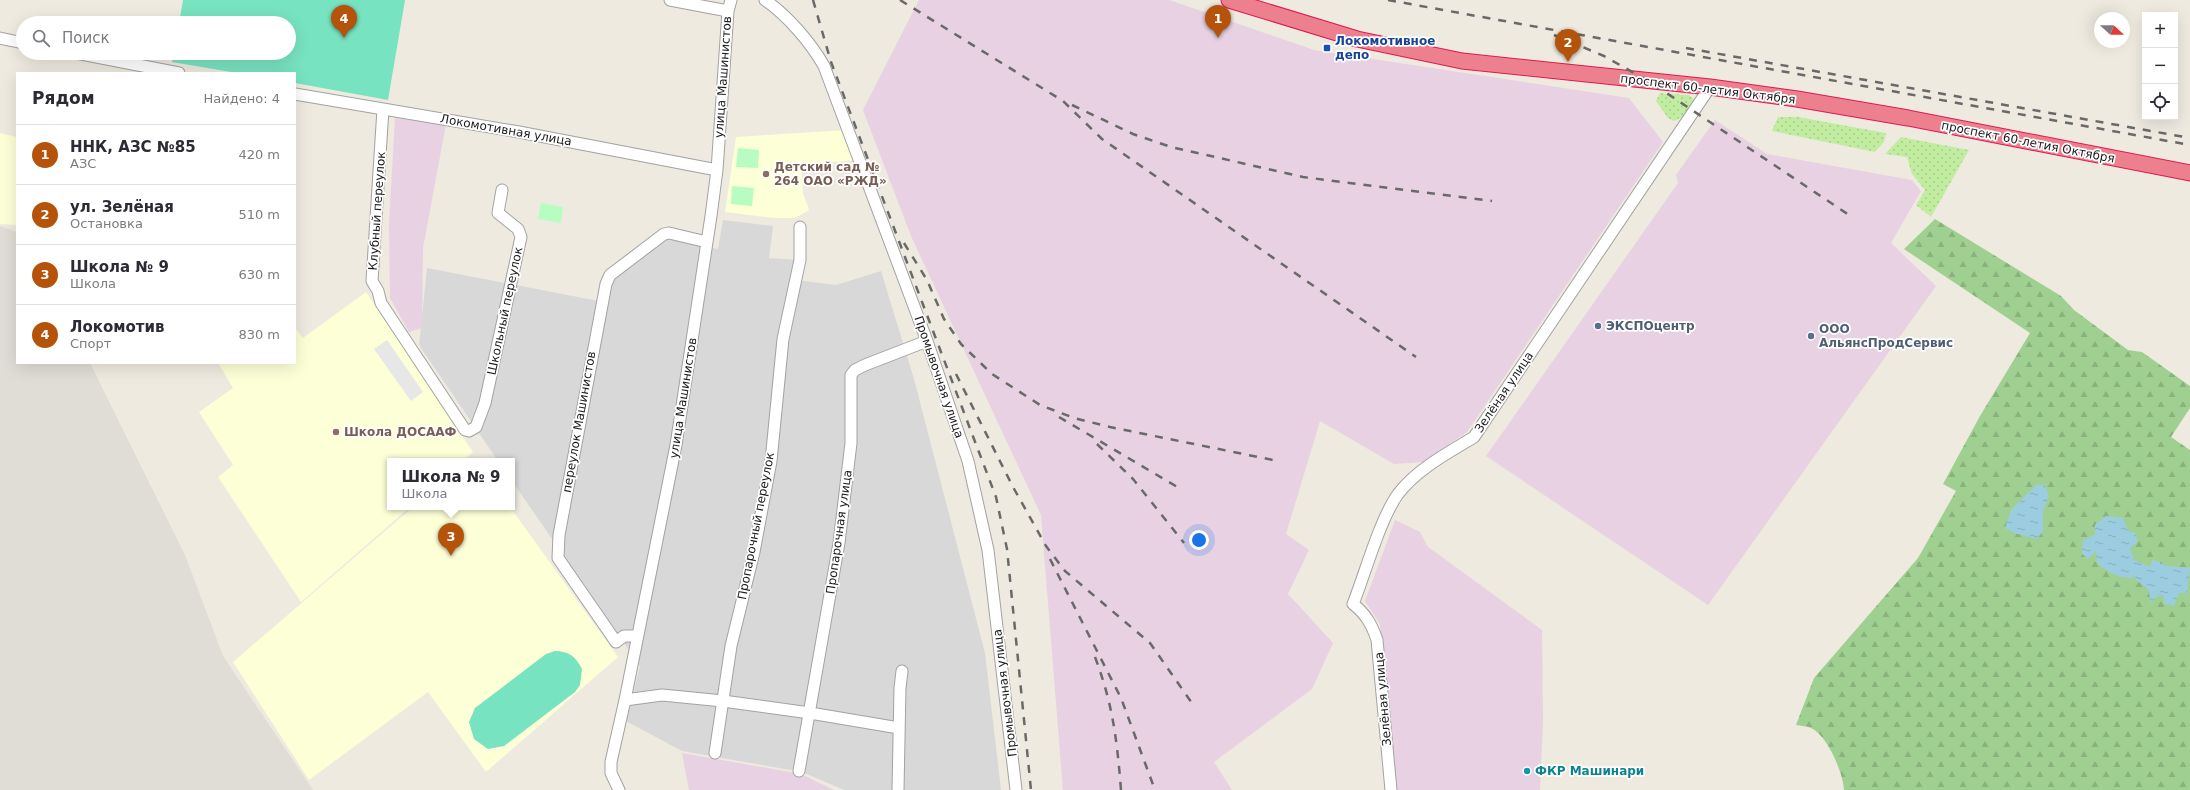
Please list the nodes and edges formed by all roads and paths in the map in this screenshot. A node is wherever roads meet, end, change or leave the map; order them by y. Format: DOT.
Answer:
graph roads {
  1 [pos="670,0"];
  2 [pos="766,0"];
  3 [pos="1229,0"];
  4 [pos="729,5"];
  5 [pos="0,38"];
  6 [pos="16,41"];
  7 [pos="112,60"];
  8 [pos="174,72"];
  9 [pos="1710,87"];
  10 [pos="296,94"];
  11 [pos="383,109"];
  12 [pos="717,170"];
  13 [pos="2190,173"];
  14 [pos="502,190"];
  15 [pos="800,227"];
  16 [pos="707,242"];
  17 [pos="927,341"];
  18 [pos="465,430"];
  19 [pos="637,636"];
  20 [pos="902,671"];
  21 [pos="625,700"];
  22 [pos="723,701"];
  23 [pos="810,712"];
  24 [pos="899,728"];
  25 [pos="715,753"];
  26 [pos="799,771"];
  27 [pos="619,790"];
  28 [pos="898,790"];
  29 [pos="1016,790"];
  30 [pos="1391,790"];
  1 -- 4 [label="street"];
  2 -- 17 [label="street, Промывочная улица"];
  3 -- 9 [label="highway, проспект 60-летия Октября"];
  4 -- 12 [label="street, улица Машинистов"];
  5 -- 6 [label="street"];
  7 -- 8 [label="street"];
  9 -- 13 [label="highway, проспект 60-летия Октября"];
  9 -- 30 [label="street, Зелёная улица"];
  10 -- 11 [label="street, Локомотивная улица"];
  11 -- 12 [label="street, Локомотивная улица"];
  11 -- 18 [label="street, Клубный переулок"];
  12 -- 16 [label="street, улица Машинистов"];
  14 -- 18 [label="street, Школьный переулок"];
  15 -- 22 [label="street, Пропарочный переулок"];
  16 -- 19 [label="street, улица Машинистов"];
  16 -- 19 [label="street, переулок Машинистов"];
  17 -- 23 [label="street, Пропарочная улица"];
  17 -- 29 [label="street, Промывочная улица"];
  19 -- 21 [label="street, улица Машинистов"];
  20 -- 24 [label="street"];
  21 -- 22 [label="street"];
  21 -- 27 [label="street, улица Машинистов"];
  22 -- 23 [label="street"];
  22 -- 25 [label="street, Пропарочный переулок"];
  23 -- 24 [label="street"];
  23 -- 26 [label="street, Пропарочная улица"];
  24 -- 28 [label="street"];
}
